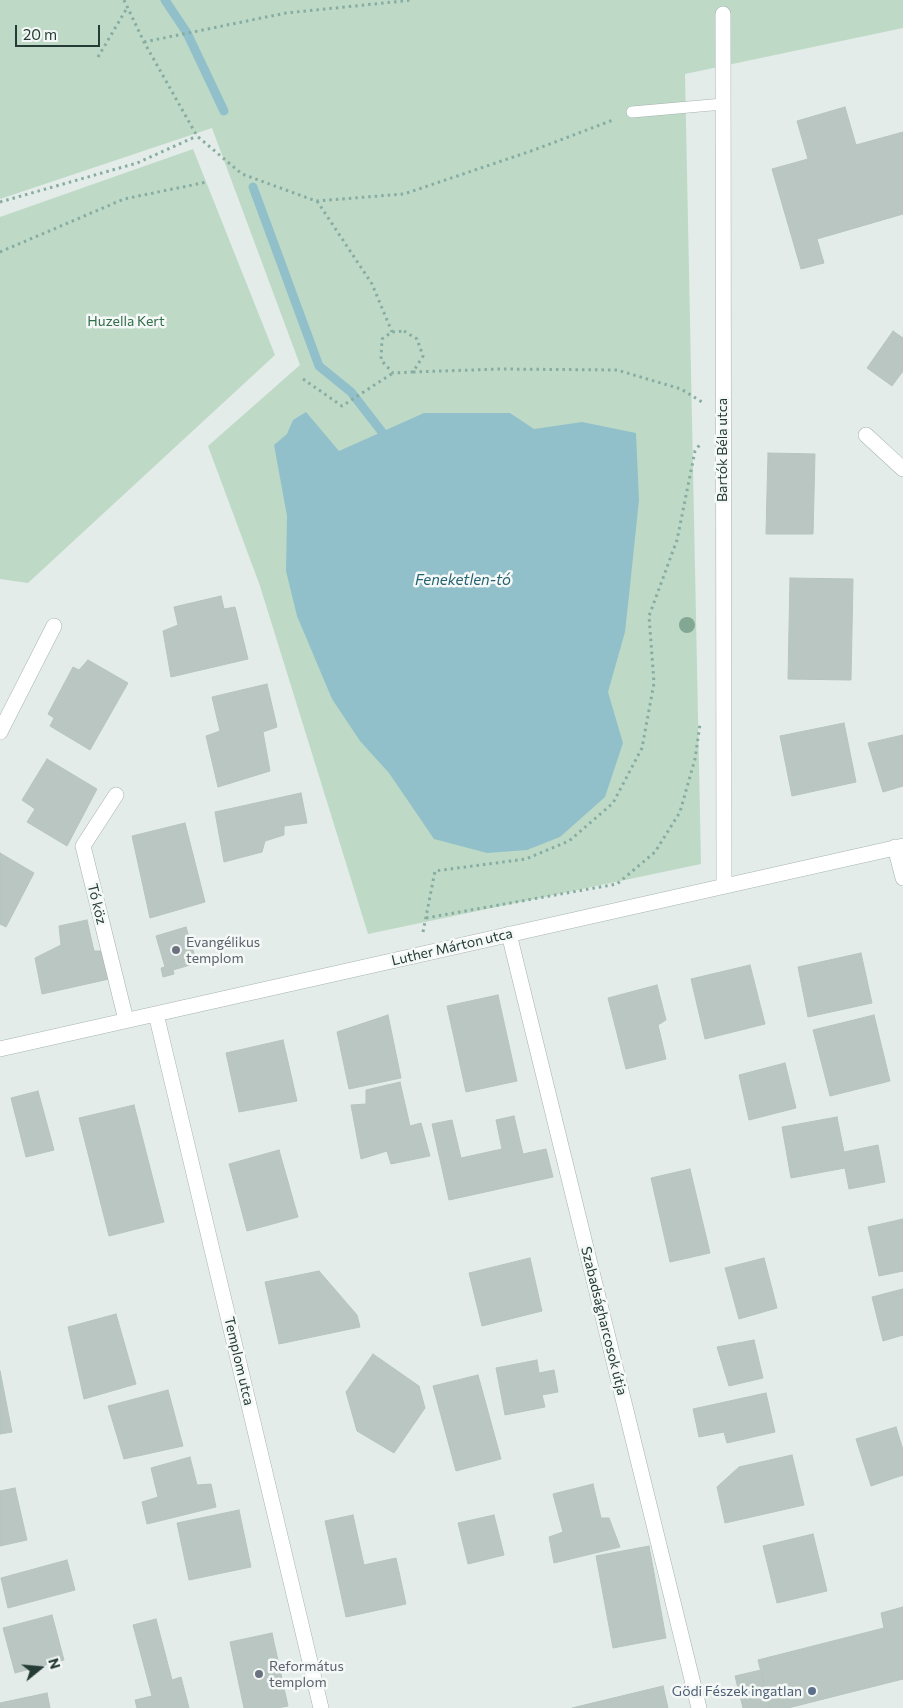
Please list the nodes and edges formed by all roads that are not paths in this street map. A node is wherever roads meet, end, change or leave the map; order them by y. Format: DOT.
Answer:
graph roads {
  1 [pos="724,14"];
  2 [pos="723,104"];
  3 [pos="632,112"];
  4 [pos="866,435"];
  5 [pos="903,469"];
  6 [pos="54,626"];
  7 [pos="0,732"];
  8 [pos="116,795"];
  9 [pos="899,847"];
  10 [pos="903,878"];
  11 [pos="724,886"];
  12 [pos="509,934"];
  13 [pos="156,1014"];
  14 [pos="126,1020"];
  15 [pos="0,1048"];
  16 [pos="321,1708"];
  17 [pos="699,1708"];
  1 -- 2 [label="street, Bartók Béla utca"];
  2 -- 3 [label="lane"];
  2 -- 11 [label="street, Bartók Béla utca"];
  4 -- 5 [label="street"];
  6 -- 7 [label="street"];
  8 -- 14 [label="street, Tó köz"];
  9 -- 10 [label="street"];
  9 -- 11 [label="street, Luther Márton utca"];
  11 -- 12 [label="street, Luther Márton utca"];
  12 -- 13 [label="street, Luther Márton utca"];
  12 -- 17 [label="street, Szabadságharcosok útja"];
  13 -- 14 [label="street, Luther Márton utca"];
  13 -- 16 [label="street, Templom utca"];
  14 -- 15 [label="street, Luther Márton utca"];
}
